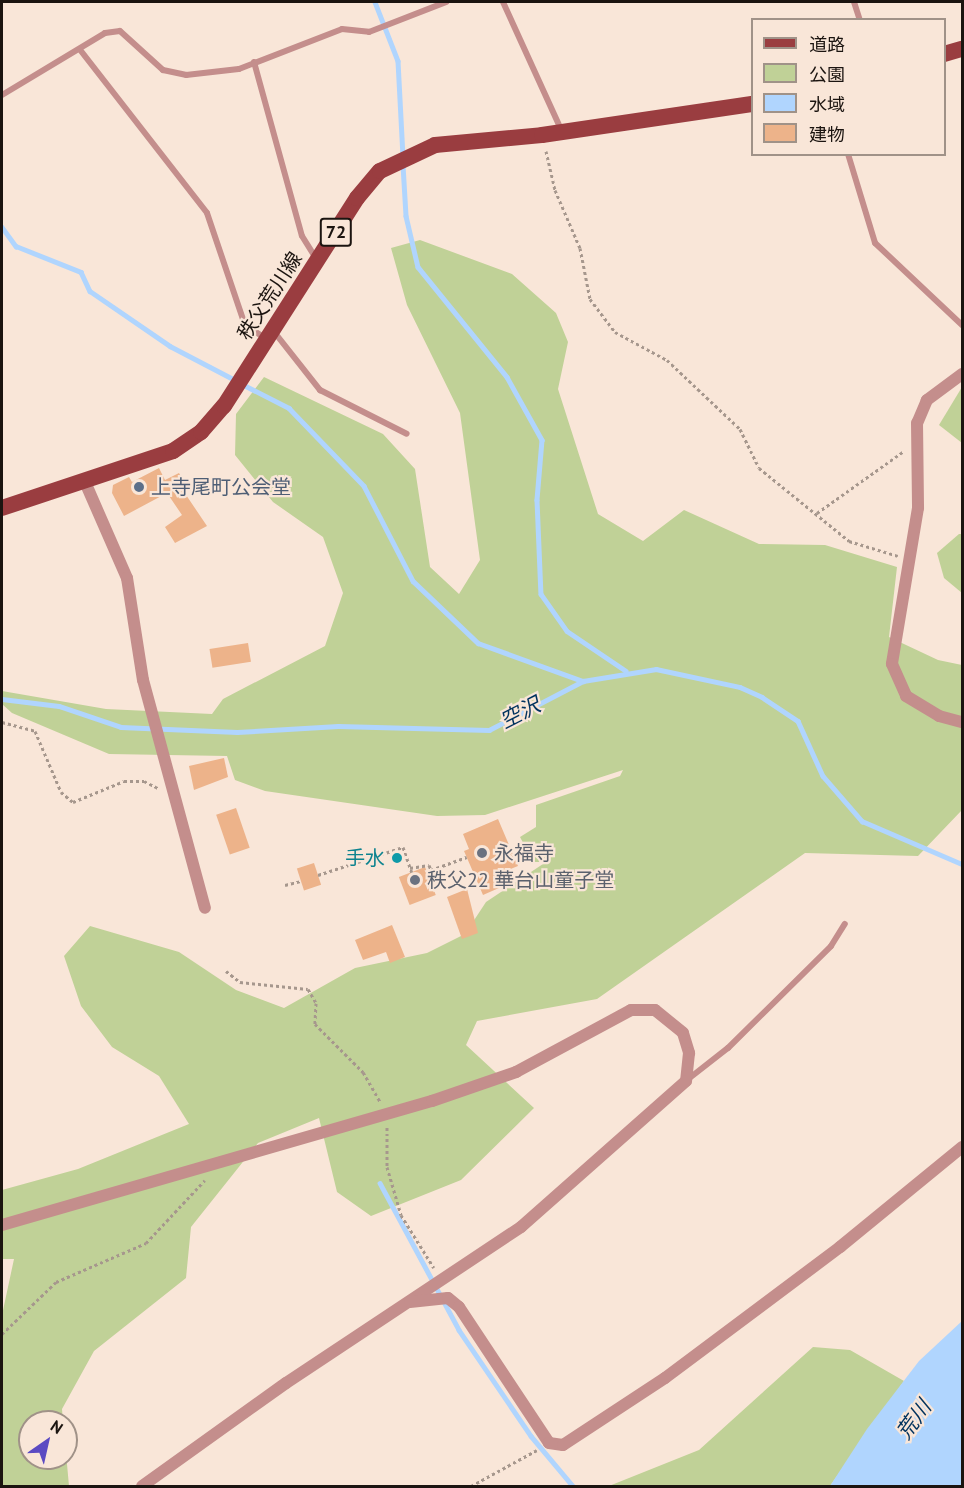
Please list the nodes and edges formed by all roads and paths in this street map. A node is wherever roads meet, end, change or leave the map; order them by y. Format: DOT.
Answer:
graph roads {
  1 [pos="446,2"];
  2 [pos="503,2"];
  3 [pos="855,2"];
  4 [pos="859,18"];
  5 [pos="963,49"];
  6 [pos="81,51"];
  7 [pos="946,54"];
  8 [pos="254,62"];
  9 [pos="2,95"];
  10 [pos="751,104"];
  11 [pos="562,132"];
  12 [pos="542,135"];
  13 [pos="849,156"];
  14 [pos="318,261"];
  15 [pos="963,325"];
  16 [pos="269,334"];
  17 [pos="963,374"];
  18 [pos="407,434"];
  19 [pos="918,441"];
  20 [pos="85,482"];
  21 [pos="2,507"];
  22 [pos="817,513"];
  23 [pos="912,558"];
  24 [pos="2,722"];
  25 [pos="963,722"];
  26 [pos="173,796"];
  27 [pos="467,857"];
  28 [pos="410,868"];
  29 [pos="412,873"];
  30 [pos="318,874"];
  31 [pos="301,881"];
  32 [pos="285,885"];
  33 [pos="205,908"];
  34 [pos="845,924"];
  35 [pos="226,971"];
  36 [pos="686,1081"];
  37 [pos="388,1115"];
  38 [pos="963,1147"];
  39 [pos="224,1160"];
  40 [pos="2,1225"];
  41 [pos="442,1280"];
  42 [pos="409,1302"];
  43 [pos="2,1334"];
  44 [pos="549,1443"];
  45 [pos="142,1486"];
  46 [pos="471,1486"];
  1 -- 8 [label="lane"];
  2 -- 11 [label="lane"];
  3 -- 4 [label="lane"];
  5 -- 7 [label="main road"];
  6 -- 8 [label="lane"];
  6 -- 9 [label="lane"];
  6 -- 16 [label="lane"];
  8 -- 14 [label="lane"];
  10 -- 11 [label="main road, 秩父荒川線 / 72"];
  11 -- 12 [label="main road, 秩父荒川線 / 72"];
  12 -- 14 [label="main road, 秩父荒川線 / 72"];
  12 -- 22 [label="path"];
  13 -- 15 [label="lane"];
  14 -- 16 [label="main road, 秩父荒川線 / 72"];
  16 -- 18 [label="lane"];
  16 -- 20 [label="main road, 秩父荒川線 / 72"];
  17 -- 19 [label="street"];
  19 -- 22 [label="path"];
  19 -- 23 [label="street"];
  20 -- 21 [label="main road, 秩父荒川線 / 72"];
  20 -- 26 [label="street"];
  22 -- 23 [label="path"];
  23 -- 25 [label="street"];
  24 -- 26 [label="path"];
  26 -- 33 [label="street"];
  27 -- 28 [label="path"];
  28 -- 29 [label="path"];
  28 -- 30 [label="path"];
  31 -- 32 [label="path"];
  34 -- 36 [label="lane"];
  35 -- 37 [label="path"];
  36 -- 37 [label="street"];
  36 -- 41 [label="street"];
  37 -- 39 [label="street"];
  37 -- 41 [label="path"];
  38 -- 44 [label="street"];
  39 -- 40 [label="street"];
  39 -- 43 [label="path"];
  41 -- 42 [label="street"];
  42 -- 44 [label="street"];
  42 -- 45 [label="street"];
  44 -- 46 [label="path"];
}
